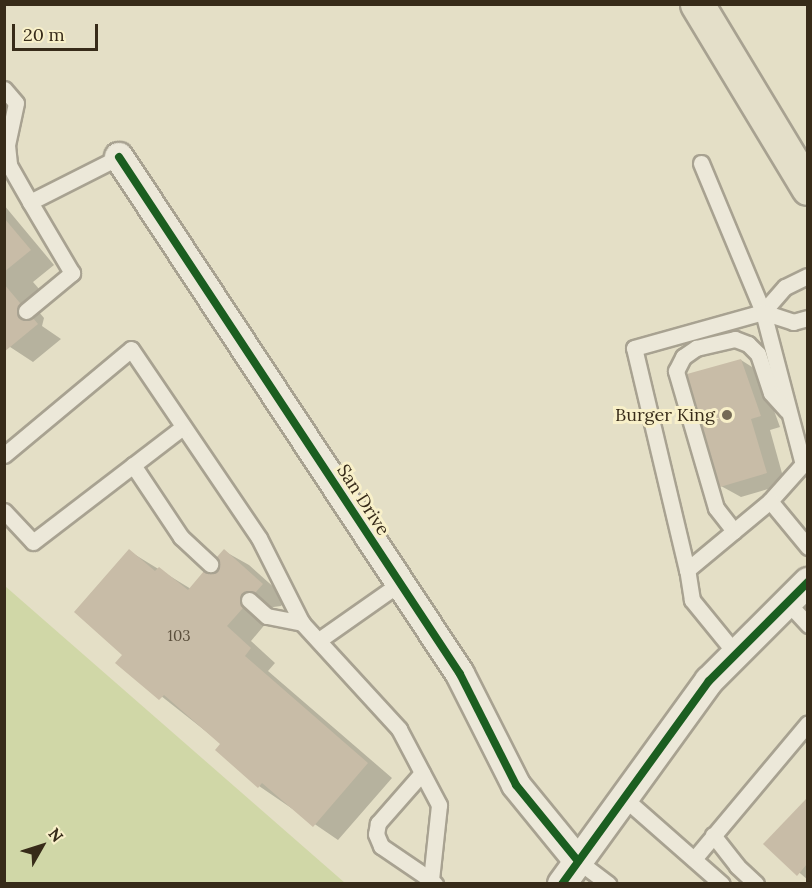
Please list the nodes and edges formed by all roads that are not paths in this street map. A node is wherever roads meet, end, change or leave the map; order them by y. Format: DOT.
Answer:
graph roads {
  1 [pos="697,4"];
  2 [pos="6,92"];
  3 [pos="119,157"];
  4 [pos="701,163"];
  5 [pos="7,165"];
  6 [pos="807,188"];
  7 [pos="30,202"];
  8 [pos="807,276"];
  9 [pos="26,310"];
  10 [pos="763,312"];
  11 [pos="807,318"];
  12 [pos="791,416"];
  13 [pos="183,427"];
  14 [pos="4,455"];
  15 [pos="133,465"];
  16 [pos="770,501"];
  17 [pos="4,511"];
  18 [pos="734,531"];
  19 [pos="807,547"];
  20 [pos="210,564"];
  21 [pos="687,570"];
  22 [pos="807,582"];
  23 [pos="400,584"];
  24 [pos="249,600"];
  25 [pos="786,601"];
  26 [pos="302,622"];
  27 [pos="807,625"];
  28 [pos="319,640"];
  29 [pos="736,654"];
  30 [pos="807,723"];
  31 [pos="422,773"];
  32 [pos="624,798"];
  33 [pos="713,835"];
  34 [pos="694,859"];
  35 [pos="578,861"];
  36 [pos="433,882"];
  37 [pos="562,884"];
  38 [pos="608,884"];
  39 [pos="722,884"];
  40 [pos="756,884"];
  1 -- 6 [label="main road"];
  2 -- 5 [label="lane"];
  3 -- 7 [label="lane"];
  3 -- 23 [label="street, San Drive"];
  4 -- 10 [label="lane"];
  5 -- 7 [label="lane"];
  7 -- 9 [label="lane"];
  8 -- 10 [label="lane"];
  10 -- 11 [label="lane"];
  10 -- 12 [label="lane"];
  10 -- 21 [label="lane"];
  12 -- 16 [label="lane"];
  12 -- 18 [label="lane"];
  13 -- 14 [label="lane"];
  13 -- 15 [label="lane"];
  13 -- 26 [label="lane"];
  15 -- 17 [label="lane"];
  15 -- 20 [label="lane"];
  16 -- 18 [label="lane"];
  16 -- 19 [label="lane"];
  18 -- 21 [label="lane"];
  21 -- 29 [label="lane"];
  22 -- 25 [label="street"];
  23 -- 28 [label="lane"];
  23 -- 35 [label="street, San Drive"];
  24 -- 26 [label="lane"];
  25 -- 27 [label="lane"];
  25 -- 29 [label="street"];
  26 -- 28 [label="lane"];
  28 -- 31 [label="lane"];
  29 -- 32 [label="street"];
  30 -- 33 [label="lane"];
  31 -- 36 [label="lane"];
  31 -- 36 [label="lane"];
  32 -- 34 [label="lane"];
  32 -- 35 [label="street"];
  33 -- 34 [label="lane"];
  33 -- 40 [label="lane"];
  34 -- 39 [label="lane"];
  35 -- 37 [label="street"];
  35 -- 38 [label="lane"];
}
